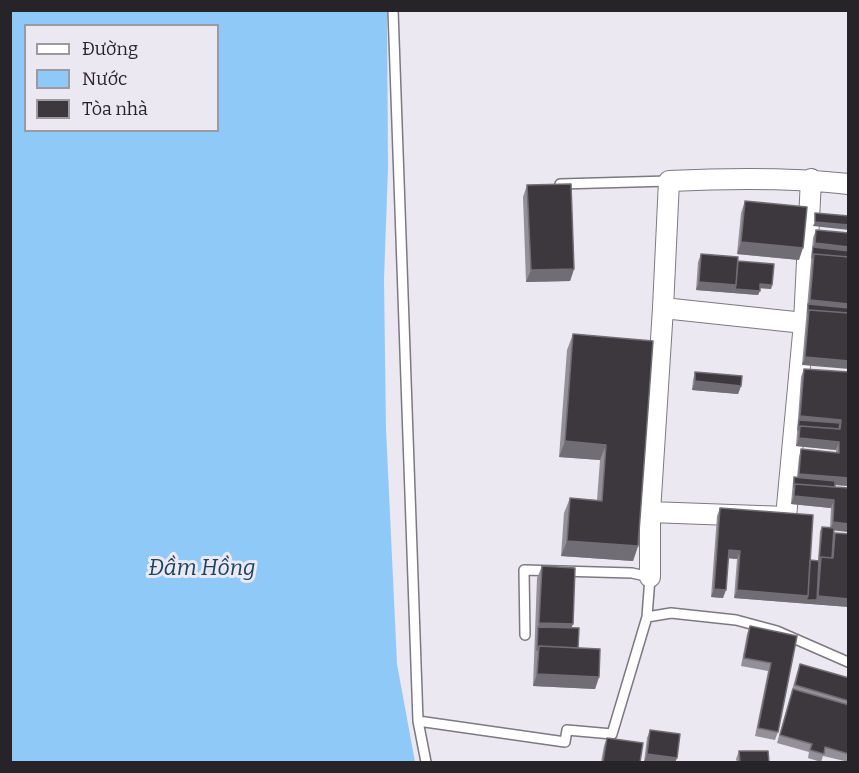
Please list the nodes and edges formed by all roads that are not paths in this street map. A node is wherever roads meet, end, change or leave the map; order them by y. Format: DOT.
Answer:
graph roads {
  1 [pos="393,10"];
  2 [pos="811,179"];
  3 [pos="669,181"];
  4 [pos="849,184"];
  5 [pos="544,185"];
  6 [pos="663,308"];
  7 [pos="804,323"];
  8 [pos="650,512"];
  9 [pos="650,577"];
  10 [pos="647,618"];
  11 [pos="525,636"];
  12 [pos="849,662"];
  13 [pos="418,721"];
  14 [pos="426,762"];
  1 -- 13 [label="lane"];
  2 -- 3 [label="street"];
  2 -- 4 [label="street"];
  2 -- 7 [label="street"];
  3 -- 5 [label="lane"];
  3 -- 6 [label="street"];
  6 -- 7 [label="street"];
  6 -- 8 [label="street"];
  7 -- 8 [label="street"];
  8 -- 9 [label="street"];
  9 -- 10 [label="lane"];
  9 -- 11 [label="lane"];
  10 -- 12 [label="lane"];
  10 -- 13 [label="lane"];
  13 -- 14 [label="lane"];
}
